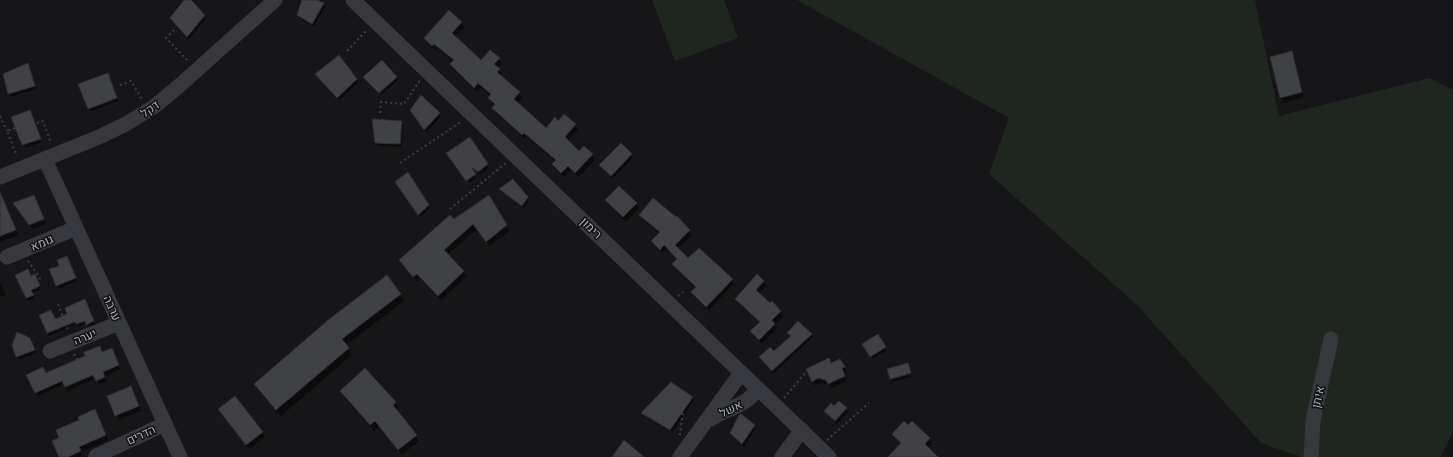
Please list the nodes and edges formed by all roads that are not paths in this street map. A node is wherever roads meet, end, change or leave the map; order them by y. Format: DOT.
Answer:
graph roads {
  1 [pos="275,0"];
  2 [pos="354,0"];
  3 [pos="50,157"];
  4 [pos="0,177"];
  5 [pos="76,228"];
  6 [pos="7,257"];
  7 [pos="119,323"];
  8 [pos="1332,339"];
  9 [pos="50,351"];
  10 [pos="741,373"];
  11 [pos="758,389"];
  12 [pos="165,424"];
  13 [pos="703,427"];
  14 [pos="802,430"];
  15 [pos="824,452"];
  16 [pos="96,456"];
  17 [pos="180,457"];
  18 [pos="680,457"];
  19 [pos="782,457"];
  20 [pos="1312,457"];
  1 -- 3 [label="street, דקל"];
  2 -- 10 [label="street, רימון"];
  3 -- 4 [label="street, דקל"];
  3 -- 5 [label="street, ערבה"];
  5 -- 6 [label="street, גומא"];
  5 -- 7 [label="street, ערבה"];
  7 -- 9 [label="street, יערה"];
  7 -- 12 [label="street, ערבה"];
  8 -- 20 [label="street, איתן"];
  10 -- 11 [label="street, רימון"];
  10 -- 13 [label="street, אשל"];
  11 -- 13 [label="street, אשל"];
  11 -- 14 [label="street, רימון"];
  12 -- 16 [label="street, הדרים"];
  12 -- 17 [label="street, ערבה"];
  13 -- 18 [label="street, אשל"];
  14 -- 15 [label="street, רימון"];
  14 -- 19 [label="street"];
}
